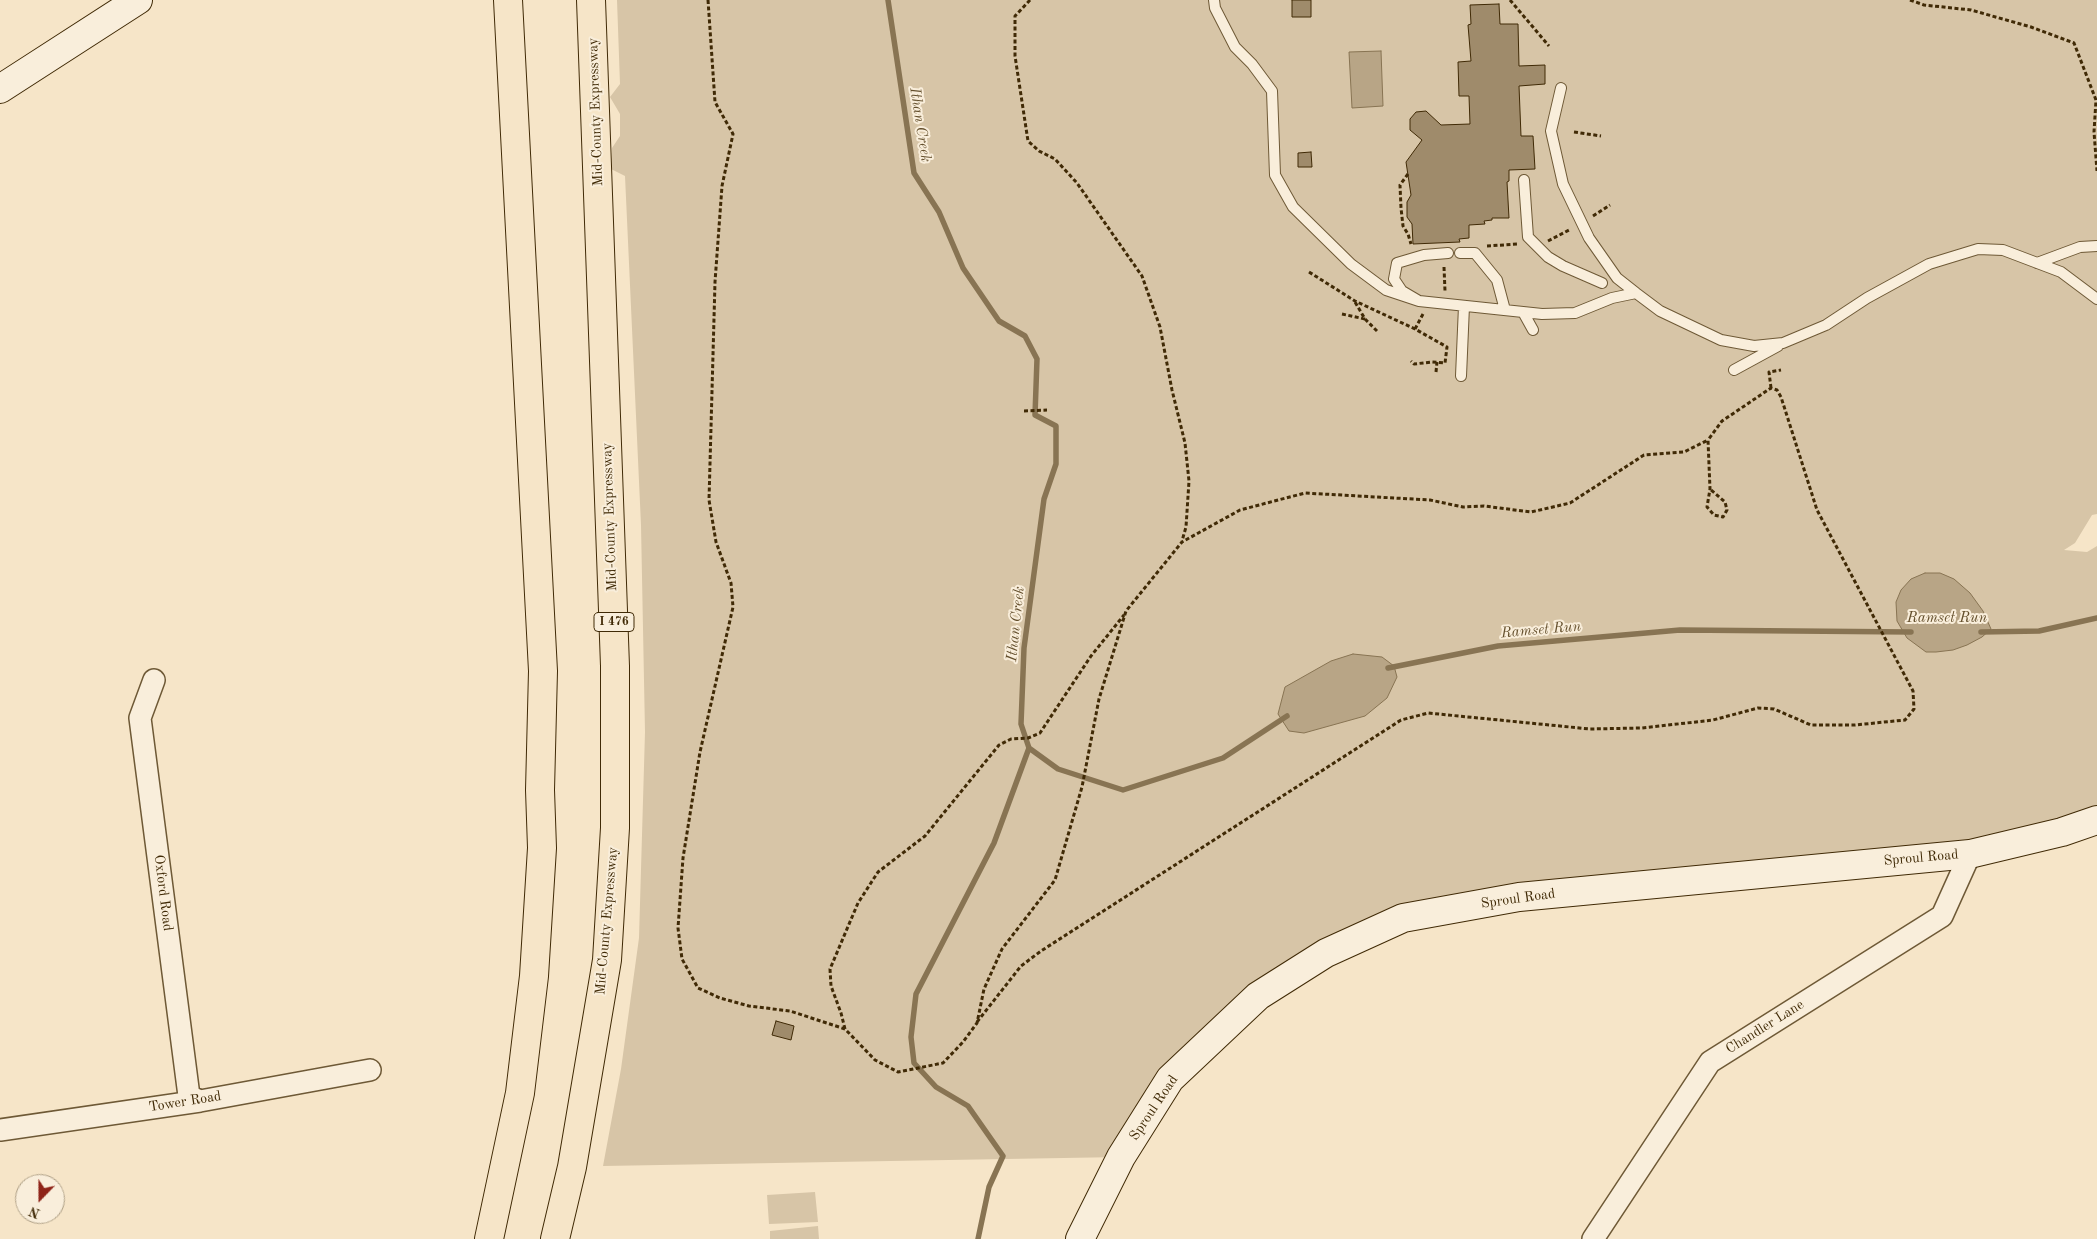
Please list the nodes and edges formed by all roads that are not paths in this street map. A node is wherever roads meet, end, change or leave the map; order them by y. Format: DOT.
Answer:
graph roads {
  1 [pos="138,0"];
  2 [pos="508,0"];
  3 [pos="591,0"];
  4 [pos="1214,0"];
  5 [pos="1561,88"];
  6 [pos="0,89"];
  7 [pos="1524,180"];
  8 [pos="2097,246"];
  9 [pos="1446,253"];
  10 [pos="1460,253"];
  11 [pos="2037,263"];
  12 [pos="1617,278"];
  13 [pos="1602,283"];
  14 [pos="1636,293"];
  15 [pos="1612,298"];
  16 [pos="2097,299"];
  17 [pos="1419,301"];
  18 [pos="1464,306"];
  19 [pos="1504,310"];
  20 [pos="1523,312"];
  21 [pos="1533,330"];
  22 [pos="1783,343"];
  23 [pos="1734,370"];
  24 [pos="1461,376"];
  25 [pos="154,680"];
  26 [pos="2097,820"];
  27 [pos="1970,854"];
  28 [pos="370,1070"];
  29 [pos="200,1100"];
  30 [pos="0,1130"];
  31 [pos="1599,1237"];
  32 [pos="489,1239"];
  33 [pos="555,1239"];
  34 [pos="1080,1239"];
  1 -- 6 [label="main road"];
  2 -- 32 [label="highway"];
  3 -- 33 [label="highway, Mid-County Expressway / I 476"];
  4 -- 17 [label="lane"];
  5 -- 12 [label="lane"];
  7 -- 13 [label="lane"];
  8 -- 11 [label="lane"];
  9 -- 17 [label="lane"];
  10 -- 19 [label="lane"];
  11 -- 16 [label="lane"];
  11 -- 22 [label="lane"];
  12 -- 13 [label="lane"];
  12 -- 14 [label="lane"];
  13 -- 15 [label="lane"];
  14 -- 15 [label="lane"];
  14 -- 22 [label="lane"];
  15 -- 20 [label="lane"];
  17 -- 18 [label="lane"];
  18 -- 19 [label="lane"];
  18 -- 24 [label="lane"];
  19 -- 20 [label="lane"];
  20 -- 21 [label="lane"];
  22 -- 23 [label="lane"];
  25 -- 29 [label="street, Oxford Road"];
  26 -- 27 [label="main road, Sproul Road"];
  27 -- 31 [label="street, Chandler Lane"];
  27 -- 34 [label="main road, Sproul Road"];
  28 -- 29 [label="street, Tower Road"];
  29 -- 30 [label="street, Tower Road"];
}
